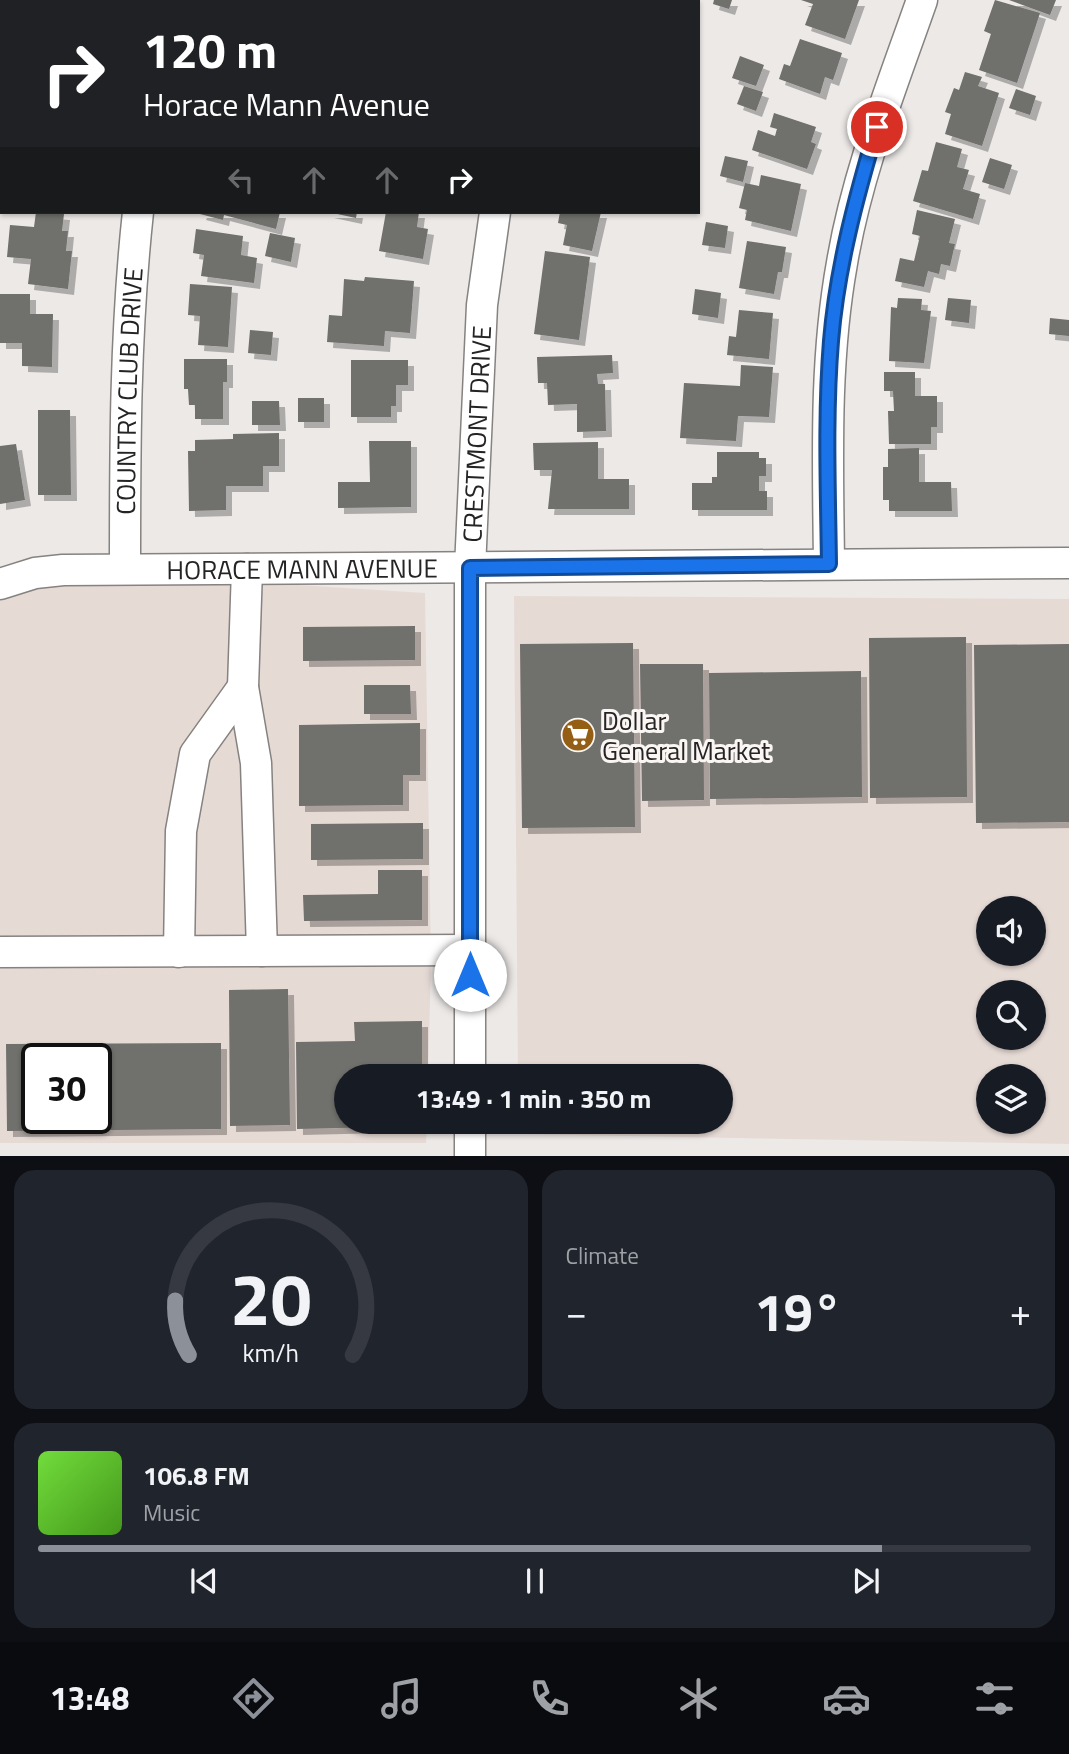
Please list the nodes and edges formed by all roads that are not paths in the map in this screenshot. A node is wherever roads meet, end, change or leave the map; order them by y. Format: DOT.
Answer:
graph roads {
  1 [pos="922,0"];
  2 [pos="138,214"];
  3 [pos="495,214"];
  4 [pos="1069,563"];
  5 [pos="829,564"];
  6 [pos="470,568"];
  7 [pos="125,569"];
  8 [pos="247,569"];
  9 [pos="0,584"];
  10 [pos="243,687"];
  11 [pos="470,950"];
  12 [pos="262,951"];
  13 [pos="179,952"];
  14 [pos="0,953"];
  15 [pos="470,1064"];
  16 [pos="470,1134"];
  17 [pos="470,1156"];
  1 -- 5 [label="street"];
  2 -- 7 [label="street, COUNTRY CLUB DRIVE"];
  3 -- 6 [label="street, CRESTMONT DRIVE"];
  4 -- 5 [label="street, HORACE MANN AVENUE"];
  5 -- 6 [label="street, HORACE MANN AVENUE"];
  6 -- 8 [label="street, HORACE MANN AVENUE"];
  6 -- 11 [label="street, CRESTMONT DRIVE"];
  7 -- 8 [label="street, HORACE MANN AVENUE"];
  7 -- 9 [label="street, HORACE MANN AVENUE"];
  8 -- 10 [label="street"];
  10 -- 12 [label="street"];
  10 -- 13 [label="street"];
  11 -- 12 [label="street"];
  11 -- 15 [label="street, CRESTMONT DRIVE"];
  12 -- 13 [label="street"];
  13 -- 14 [label="street"];
  16 -- 17 [label="street"];
}
